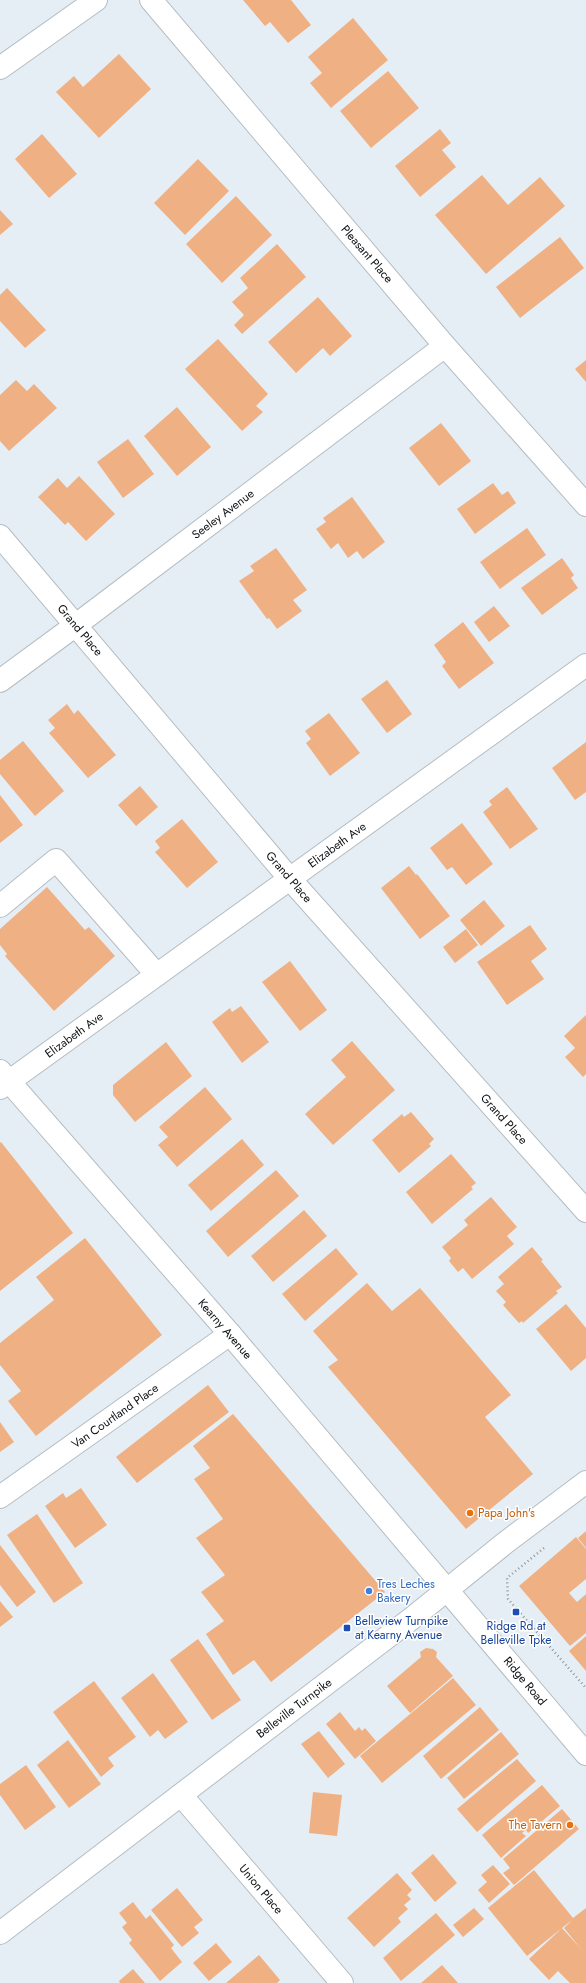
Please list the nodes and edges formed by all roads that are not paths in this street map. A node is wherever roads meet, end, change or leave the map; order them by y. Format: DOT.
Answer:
graph roads {
  1 [pos="96,0"];
  2 [pos="151,0"];
  3 [pos="0,68"];
  4 [pos="445,346"];
  5 [pos="586,505"];
  6 [pos="0,536"];
  7 [pos="76,626"];
  8 [pos="586,664"];
  9 [pos="0,681"];
  10 [pos="290,879"];
  11 [pos="0,906"];
  12 [pos="157,975"];
  13 [pos="3,1080"];
  14 [pos="586,1211"];
  15 [pos="230,1334"];
  16 [pos="586,1482"];
  17 [pos="0,1497"];
  18 [pos="448,1590"];
  19 [pos="586,1754"];
  20 [pos="181,1794"];
  21 [pos="0,1933"];
  22 [pos="342,1983"];
  1 -- 3 [label="street"];
  2 -- 4 [label="street, Pleasant Place"];
  4 -- 5 [label="street, Pleasant Place"];
  4 -- 7 [label="street, Seeley Avenue"];
  6 -- 7 [label="street, Grand Place"];
  7 -- 9 [label="street, Seeley Avenue"];
  7 -- 10 [label="street, Grand Place"];
  8 -- 10 [label="street, Elizabeth Ave"];
  10 -- 12 [label="street, Elizabeth Ave"];
  10 -- 14 [label="street, Grand Place"];
  11 -- 12 [label="street"];
  12 -- 13 [label="street, Elizabeth Ave"];
  13 -- 15 [label="street, Kearny Avenue"];
  15 -- 17 [label="street, Van Courtland Place"];
  15 -- 18 [label="street, Kearny Avenue"];
  16 -- 18 [label="street, Belleville Turnpike"];
  18 -- 19 [label="street, Ridge Road"];
  18 -- 20 [label="street, Belleville Turnpike"];
  20 -- 21 [label="street, Belleville Turnpike"];
  20 -- 22 [label="street, Union Place"];
}
